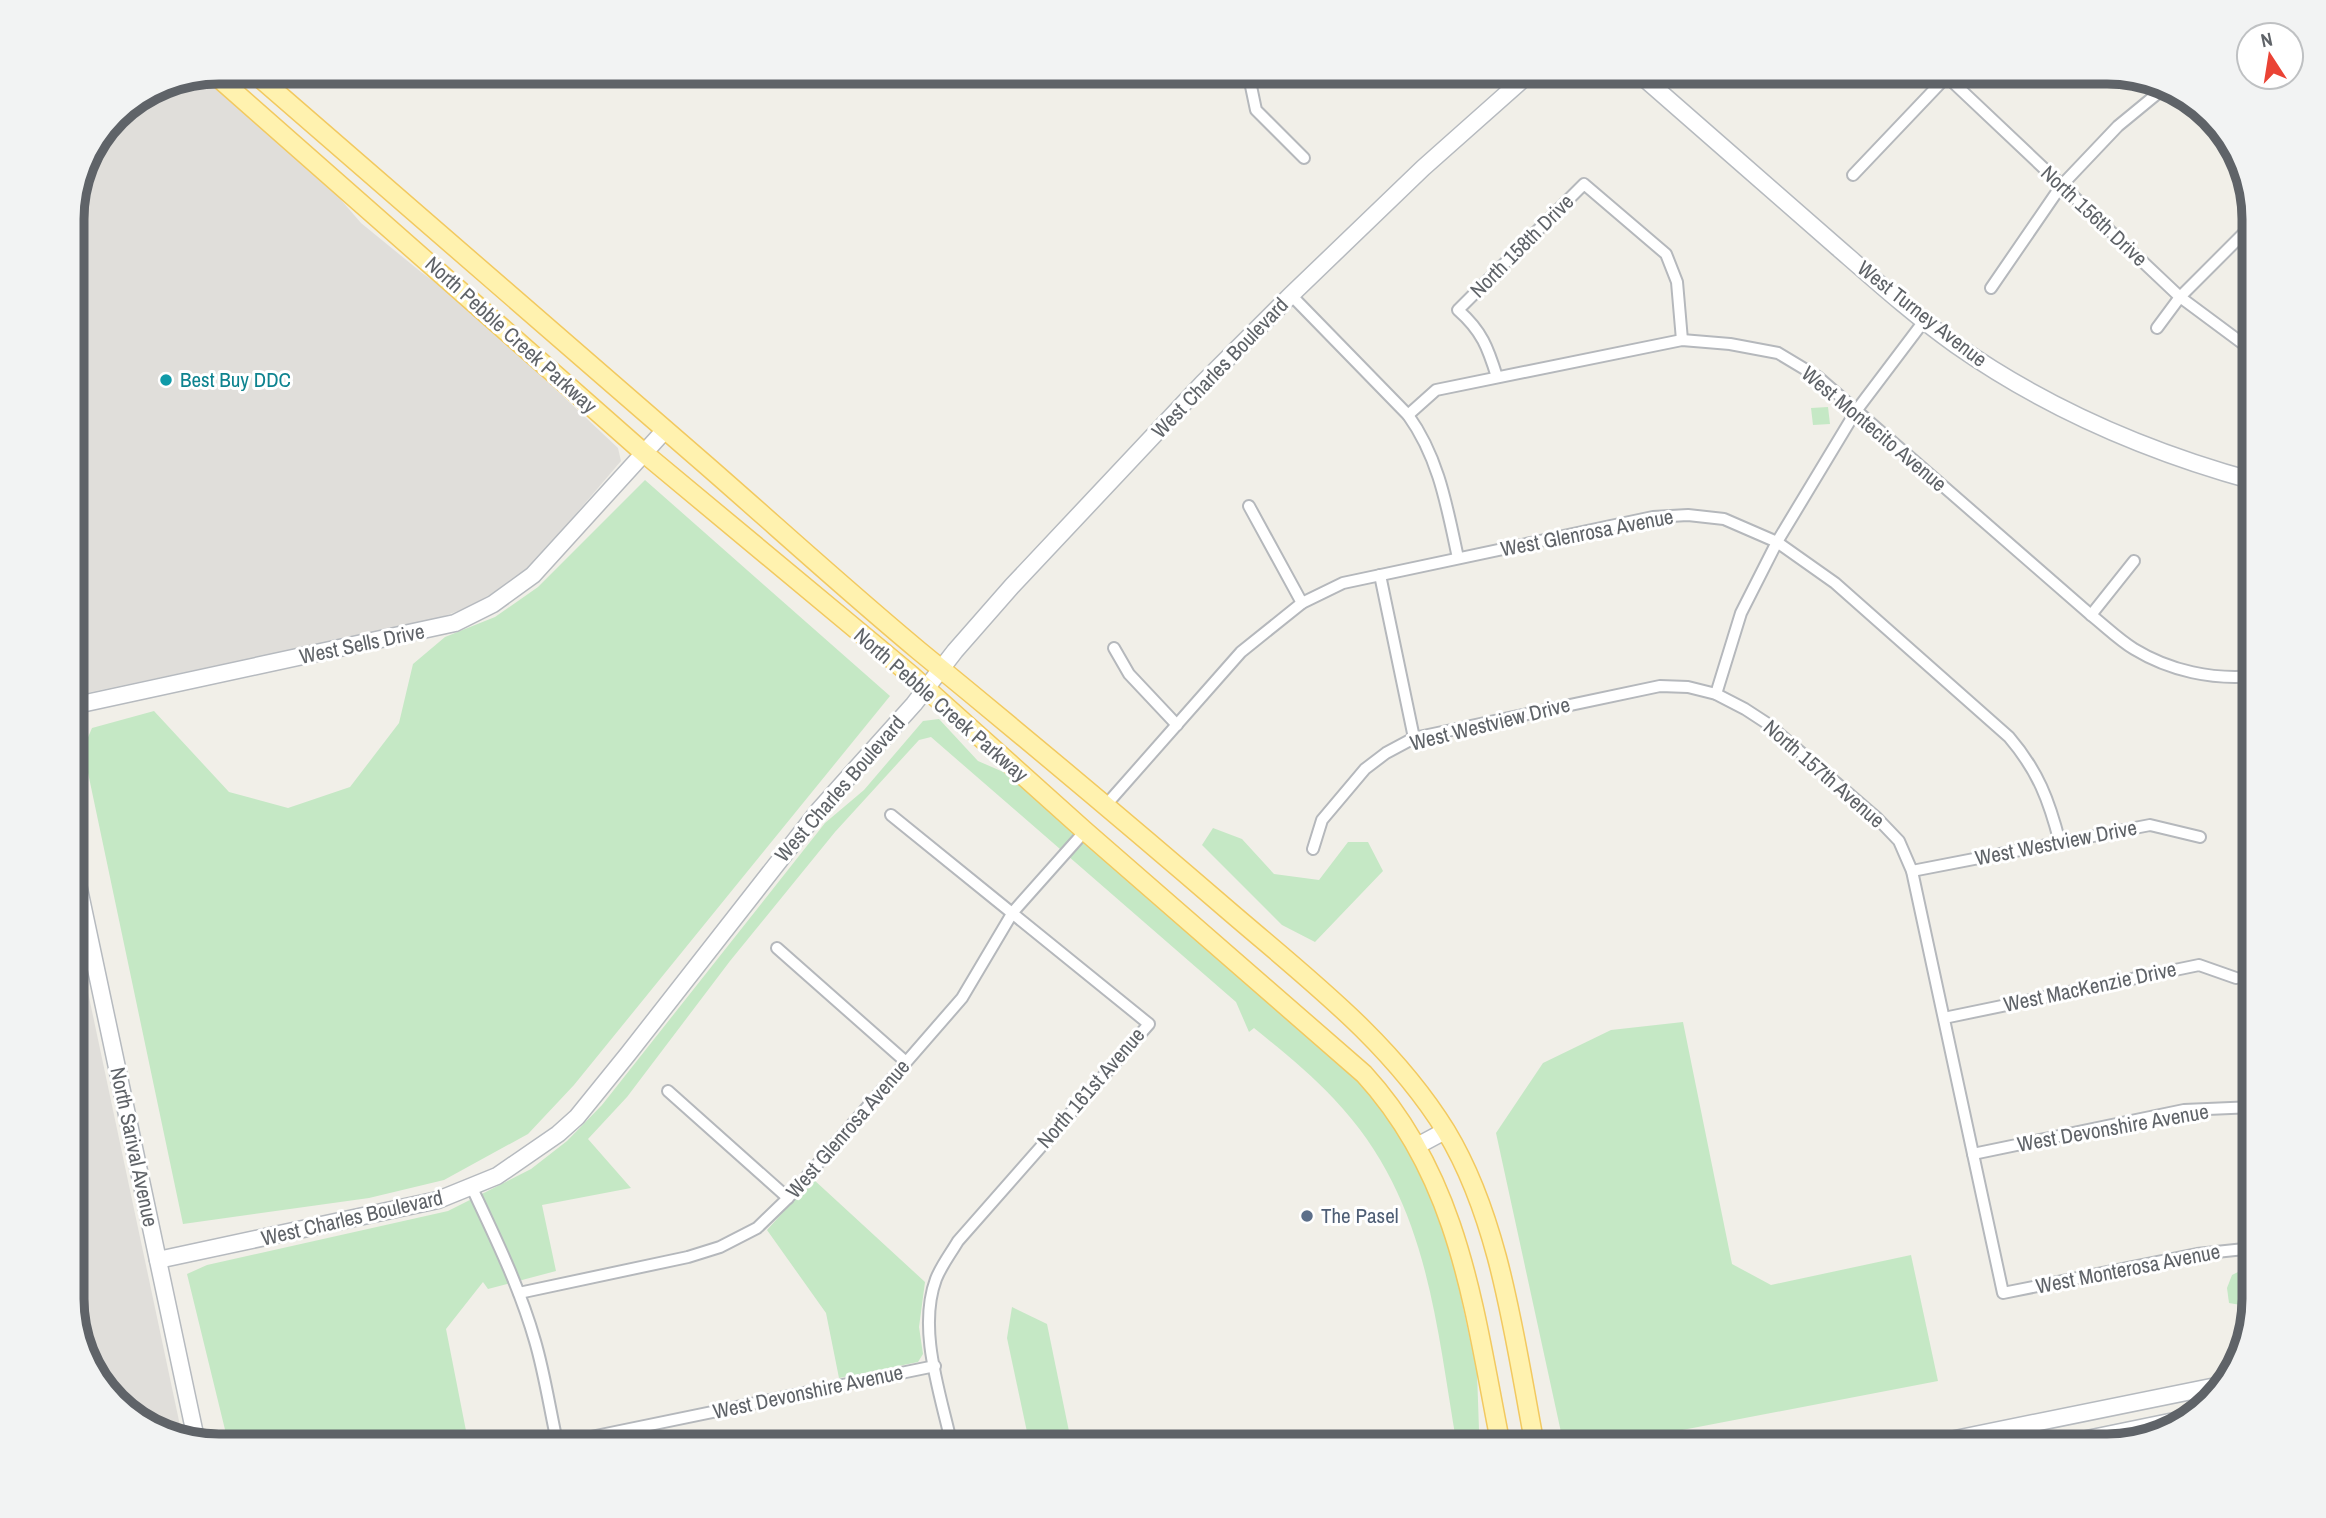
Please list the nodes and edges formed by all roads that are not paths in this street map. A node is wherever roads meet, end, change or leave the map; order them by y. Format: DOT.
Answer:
graph roads {
  1 [pos="226,84"];
  2 [pos="267,84"];
  3 [pos="1251,84"];
  4 [pos="1518,84"];
  5 [pos="1651,84"];
  6 [pos="1936,84"];
  7 [pos="1957,84"];
  8 [pos="2157,94"];
  9 [pos="1304,158"];
  10 [pos="1853,175"];
  11 [pos="378,180"];
  12 [pos="2061,186"];
  13 [pos="359,201"];
  14 [pos="2242,235"];
  15 [pos="1991,288"];
  16 [pos="1291,295"];
  17 [pos="2180,297"];
  18 [pos="1924,321"];
  19 [pos="2157,328"];
  20 [pos="1682,340"];
  21 [pos="2242,343"];
  22 [pos="1497,377"];
  23 [pos="1856,411"];
  24 [pos="1408,415"];
  25 [pos="665,430"];
  26 [pos="644,453"];
  27 [pos="2242,478"];
  28 [pos="1249,506"];
  29 [pos="1777,542"];
  30 [pos="1458,558"];
  31 [pos="2134,561"];
  32 [pos="1380,575"];
  33 [pos="1302,603"];
  34 [pos="2091,615"];
  35 [pos="1114,648"];
  36 [pos="942,668"];
  37 [pos="2242,677"];
  38 [pos="925,690"];
  39 [pos="1716,694"];
  40 [pos="84,703"];
  41 [pos="1177,725"];
  42 [pos="1415,738"];
  43 [pos="1107,805"];
  44 [pos="891,815"];
  45 [pos="1085,831"];
  46 [pos="2200,838"];
  47 [pos="2060,843"];
  48 [pos="1313,849"];
  49 [pos="1912,871"];
  50 [pos="84,912"];
  51 [pos="1013,912"];
  52 [pos="777,948"];
  53 [pos="2236,978"];
  54 [pos="1944,1017"];
  55 [pos="906,1062"];
  56 [pos="668,1091"];
  57 [pos="2242,1108"];
  58 [pos="1446,1131"];
  59 [pos="1417,1146"];
  60 [pos="1973,1154"];
  61 [pos="472,1188"];
  62 [pos="788,1198"];
  63 [pos="2242,1249"];
  64 [pos="158,1260"];
  65 [pos="519,1293"];
  66 [pos="2003,1293"];
  67 [pos="935,1366"];
  68 [pos="2208,1388"];
  69 [pos="2157,1425"];
  70 [pos="194,1431"];
  71 [pos="555,1434"];
  72 [pos="610,1434"];
  73 [pos="949,1434"];
  74 [pos="1499,1434"];
  75 [pos="1532,1434"];
  76 [pos="1980,1434"];
  77 [pos="2113,1434"];
  1 -- 13 [label="main road, North Pebble Creek Parkway"];
  2 -- 11 [label="main road, North Pebble Creek Parkway"];
  3 -- 9 [label="street"];
  4 -- 16 [label="street, West Charles Boulevard"];
  5 -- 18 [label="street, West Turney Avenue"];
  6 -- 10 [label="street"];
  7 -- 12 [label="street, North 156th Drive"];
  8 -- 12 [label="street"];
  11 -- 13 [label="main road"];
  11 -- 25 [label="main road, North Pebble Creek Parkway"];
  12 -- 15 [label="street"];
  12 -- 17 [label="street, North 156th Drive"];
  13 -- 26 [label="main road, North Pebble Creek Parkway"];
  14 -- 17 [label="street"];
  16 -- 24 [label="street"];
  16 -- 36 [label="street, West Charles Boulevard"];
  17 -- 19 [label="street"];
  17 -- 21 [label="street, North 156th Drive"];
  18 -- 23 [label="street"];
  18 -- 27 [label="street, West Turney Avenue"];
  20 -- 22 [label="street, West Montecito Avenue"];
  20 -- 22 [label="street, North 158th Drive"];
  20 -- 23 [label="street, West Montecito Avenue"];
  22 -- 24 [label="street, West Montecito Avenue"];
  23 -- 29 [label="street"];
  23 -- 34 [label="street, West Montecito Avenue"];
  24 -- 30 [label="street"];
  25 -- 26 [label="street, West Sells Drive"];
  25 -- 36 [label="main road, North Pebble Creek Parkway"];
  26 -- 38 [label="main road, North Pebble Creek Parkway"];
  26 -- 40 [label="street, West Sells Drive"];
  28 -- 33 [label="street"];
  29 -- 30 [label="street, West Glenrosa Avenue"];
  29 -- 39 [label="street"];
  29 -- 47 [label="street, West Glenrosa Avenue"];
  30 -- 32 [label="street, West Glenrosa Avenue"];
  31 -- 34 [label="street"];
  32 -- 33 [label="street, West Glenrosa Avenue"];
  32 -- 42 [label="street"];
  33 -- 41 [label="street, West Glenrosa Avenue"];
  34 -- 37 [label="street, West Montecito Avenue"];
  35 -- 41 [label="street"];
  36 -- 38 [label="street, West Charles Boulevard"];
  36 -- 43 [label="main road, North Pebble Creek Parkway"];
  38 -- 45 [label="main road, North Pebble Creek Parkway"];
  38 -- 61 [label="street, West Charles Boulevard"];
  39 -- 42 [label="street, West Westview Drive"];
  39 -- 49 [label="street, North 157th Avenue"];
  41 -- 43 [label="street, West Glenrosa Avenue"];
  42 -- 48 [label="street, West Westview Drive"];
  43 -- 58 [label="main road, North Pebble Creek Parkway"];
  44 -- 51 [label="street, North 161st Avenue"];
  45 -- 51 [label="street, West Glenrosa Avenue"];
  45 -- 59 [label="main road, North Pebble Creek Parkway"];
  46 -- 47 [label="street, West Westview Drive"];
  47 -- 49 [label="street, West Westview Drive"];
  49 -- 54 [label="street, North 157th Avenue"];
  50 -- 64 [label="street, North Sarival Avenue"];
  51 -- 55 [label="street, West Glenrosa Avenue"];
  51 -- 67 [label="street, North 161st Avenue"];
  52 -- 55 [label="street"];
  53 -- 54 [label="street, West MacKenzie Drive"];
  54 -- 60 [label="street, North 157th Avenue"];
  55 -- 62 [label="street, West Glenrosa Avenue"];
  56 -- 62 [label="street"];
  57 -- 60 [label="street, West Devonshire Avenue"];
  58 -- 59 [label="street"];
  58 -- 75 [label="main road, North Pebble Creek Parkway"];
  59 -- 74 [label="main road, North Pebble Creek Parkway"];
  60 -- 66 [label="street, North 157th Avenue"];
  61 -- 64 [label="street, West Charles Boulevard"];
  61 -- 65 [label="street"];
  62 -- 65 [label="street, West Glenrosa Avenue"];
  63 -- 66 [label="street, West Monterosa Avenue"];
  64 -- 70 [label="street, North Sarival Avenue"];
  65 -- 71 [label="street"];
  67 -- 72 [label="street, West Devonshire Avenue"];
  67 -- 73 [label="street, North 161st Avenue"];
  68 -- 76 [label="street"];
  69 -- 77 [label="street"];
}
